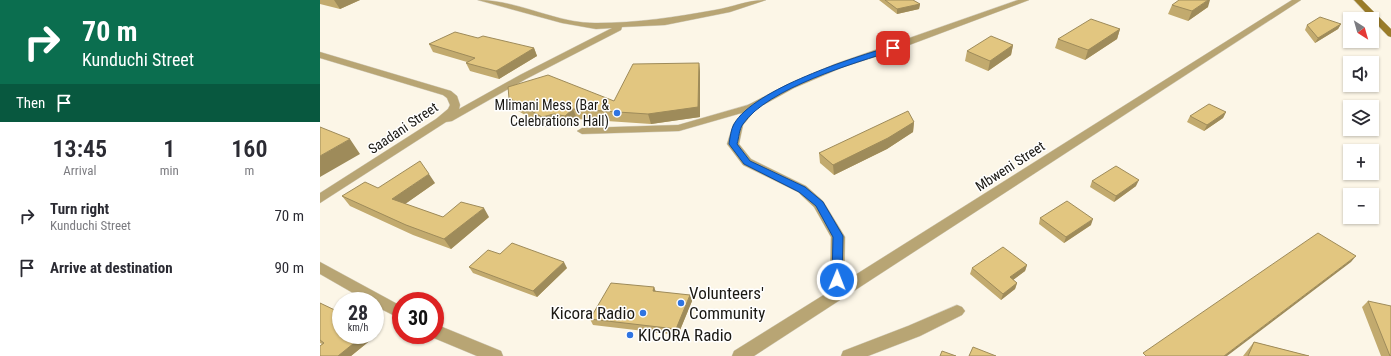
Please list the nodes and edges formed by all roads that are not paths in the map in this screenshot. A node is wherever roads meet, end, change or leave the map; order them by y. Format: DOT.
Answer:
graph roads {
  1 [pos="482,0"];
  2 [pos="762,0"];
  3 [pos="1026,0"];
  4 [pos="1296,0"];
  5 [pos="1358,0"];
  6 [pos="621,26"];
  7 [pos="1391,34"];
  8 [pos="320,55"];
  9 [pos="755,106"];
  10 [pos="582,131"];
  11 [pos="418,136"];
  12 [pos="320,199"];
  13 [pos="320,267"];
  14 [pos="837,295"];
  15 [pos="392,308"];
  16 [pos="957,311"];
  17 [pos="444,335"];
  18 [pos="495,356"];
  19 [pos="740,356"];
  20 [pos="849,356"];
  1 -- 6 [label="street"];
  2 -- 6 [label="street"];
  3 -- 9 [label="street"];
  4 -- 14 [label="street, Mbweni Street"];
  5 -- 7 [label="street"];
  6 -- 11 [label="street"];
  8 -- 11 [label="street, Saadani Street"];
  9 -- 10 [label="street"];
  9 -- 14 [label="street"];
  11 -- 12 [label="street, Saadani Street"];
  13 -- 15 [label="street"];
  14 -- 19 [label="street, Mbweni Street"];
  16 -- 20 [label="street"];
  17 -- 18 [label="street"];
}
